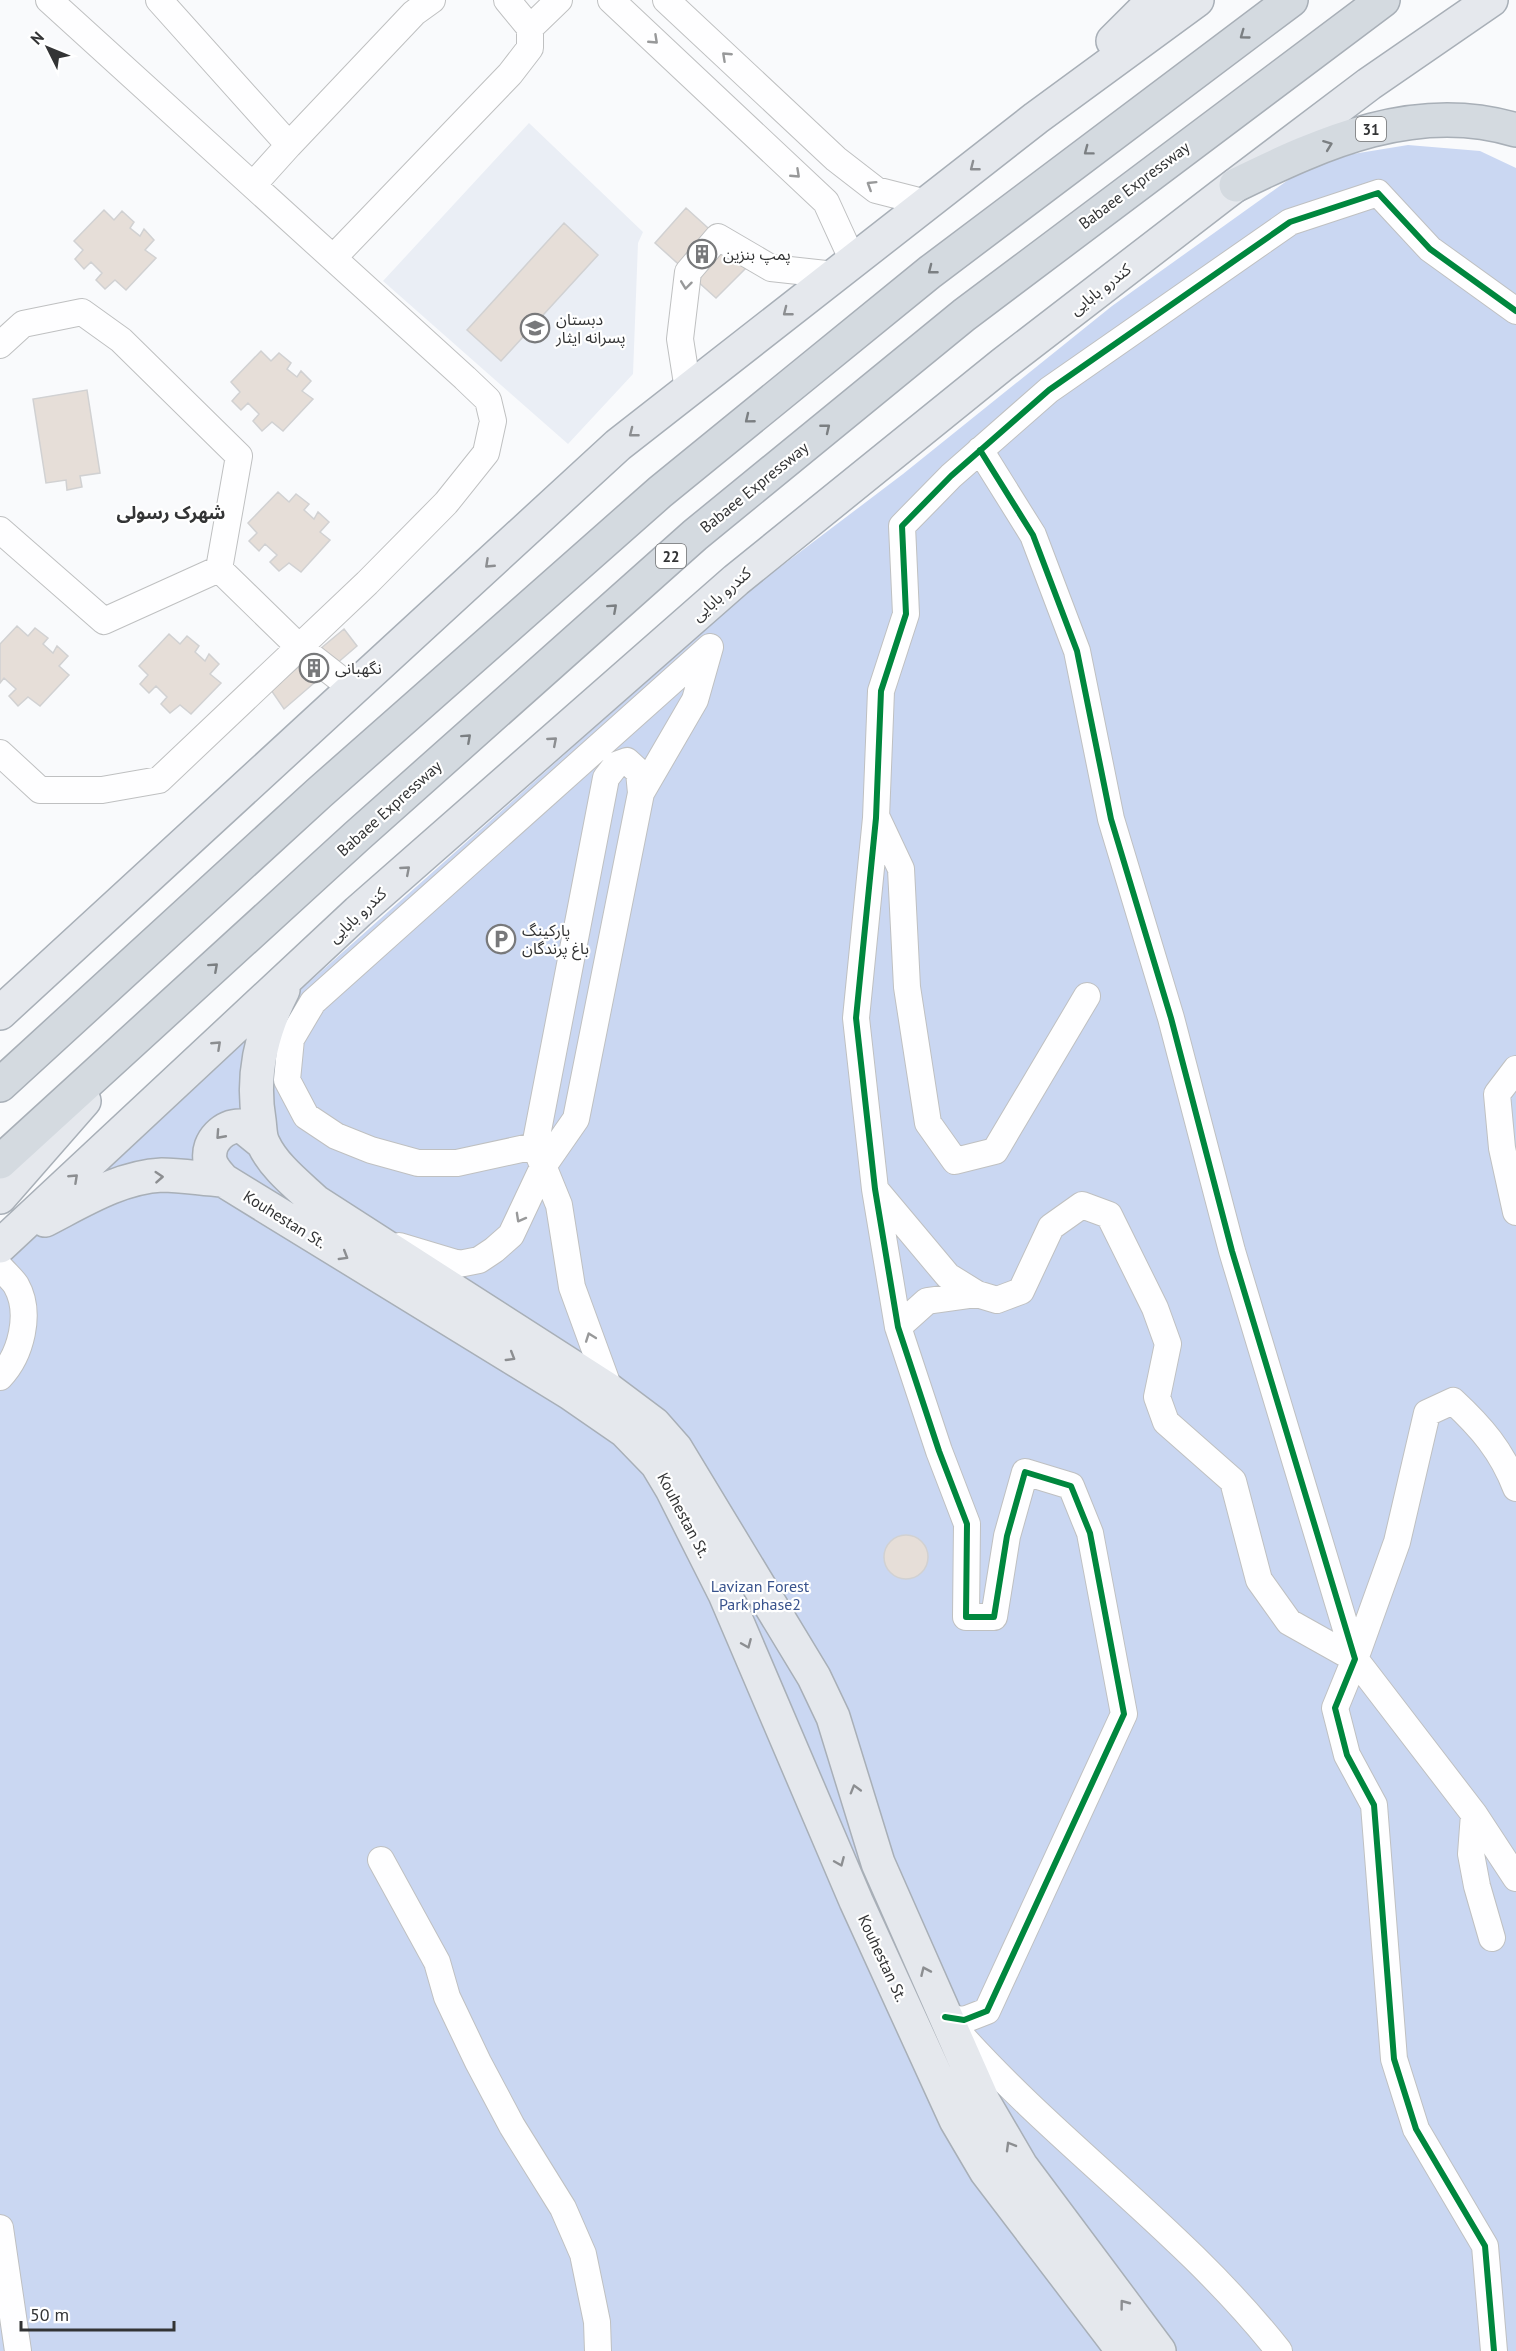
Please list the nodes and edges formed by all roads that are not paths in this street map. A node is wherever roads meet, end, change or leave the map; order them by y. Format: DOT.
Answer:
graph roads {
  1 [pos="49,0"];
  2 [pos="159,0"];
  3 [pos="432,0"];
  4 [pos="507,0"];
  5 [pos="559,0"];
  6 [pos="611,0"];
  7 [pos="666,0"];
  8 [pos="1154,0"];
  9 [pos="1197,0"];
  10 [pos="1291,0"];
  11 [pos="1383,0"];
  12 [pos="1491,0"];
  13 [pos="530,28"];
  14 [pos="1025,127"];
  15 [pos="1516,130"];
  16 [pos="289,145"];
  17 [pos="253,185"];
  18 [pos="1236,185"];
  19 [pos="927,203"];
  20 [pos="334,257"];
  21 [pos="844,268"];
  22 [pos="1516,311"];
  23 [pos="0,345"];
  24 [pos="688,390"];
  25 [pos="980,450"];
  26 [pos="0,530"];
  27 [pos="219,569"];
  28 [pos="298,646"];
  29 [pos="353,689"];
  30 [pos="0,753"];
  31 [pos="641,793"];
  32 [pos="876,818"];
  33 [pos="288,980"];
  34 [pos="1087,996"];
  35 [pos="0,1013"];
  36 [pos="150,1026"];
  37 [pos="1516,1069"];
  38 [pos="0,1085"];
  39 [pos="1508,1126"];
  40 [pos="263,1143"];
  41 [pos="540,1155"];
  42 [pos="0,1162"];
  43 [pos="223,1180"];
  44 [pos="875,1189"];
  45 [pos="0,1197"];
  46 [pos="1516,1212"];
  47 [pos="367,1235"];
  48 [pos="3,1250"];
  49 [pos="977,1294"];
  50 [pos="898,1327"];
  51 [pos="0,1377"];
  52 [pos="610,1391"];
  53 [pos="1516,1488"];
  54 [pos="1355,1659"];
  55 [pos="833,1717"];
  56 [pos="789,1741"];
  57 [pos="1474,1814"];
  58 [pos="381,1860"];
  59 [pos="1516,1878"];
  60 [pos="1492,1938"];
  61 [pos="945,2017"];
  62 [pos="0,2228"];
  63 [pos="18,2351"];
  64 [pos="598,2351"];
  65 [pos="1123,2351"];
  66 [pos="1159,2351"];
  67 [pos="1279,2351"];
  68 [pos="1494,2351"];
  1 -- 17 [label="street"];
  2 -- 16 [label="street"];
  3 -- 16 [label="street"];
  4 -- 13 [label="street"];
  5 -- 13 [label="street"];
  6 -- 21 [label="street, one-way"];
  19 -- 7 [label="street, one-way"];
  8 -- 14 [label="main road"];
  9 -- 14 [label="main road"];
  10 -- 38 [label="highway, one-way"];
  36 -- 11 [label="highway, Babaee Expressway / 22, one-way"];
  12 -- 18 [label="main road, کندرو بابایی"];
  13 -- 20 [label="street"];
  14 -- 19 [label="main road, one-way"];
  18 -- 15 [label="highway, 31, one-way"];
  16 -- 17 [label="street"];
  17 -- 20 [label="street"];
  33 -- 18 [label="main road, کندرو بابایی, one-way"];
  19 -- 21 [label="main road"];
  20 -- 28 [label="street"];
  21 -- 24 [label="main road, one-way"];
  21 -- 24 [label="street, one-way"];
  22 -- 25 [label="street"];
  23 -- 27 [label="street"];
  24 -- 29 [label="main road, one-way"];
  25 -- 32 [label="street"];
  25 -- 54 [label="street"];
  26 -- 27 [label="street"];
  27 -- 28 [label="street"];
  28 -- 29 [label="street"];
  28 -- 30 [label="street"];
  29 -- 35 [label="main road"];
  31 -- 41 [label="street"];
  31 -- 41 [label="street"];
  31 -- 41 [label="street"];
  32 -- 34 [label="street"];
  32 -- 44 [label="street"];
  33 -- 40 [label="main road"];
  48 -- 33 [label="main road, کندرو بابایی, one-way"];
  36 -- 42 [label="highway, Babaee Expressway / 22"];
  36 -- 45 [label="main road"];
  37 -- 39 [label="street"];
  39 -- 46 [label="street"];
  40 -- 43 [label="main road, Kouhestan St., one-way"];
  40 -- 47 [label="main road, Kouhestan St."];
  41 -- 47 [label="street, one-way"];
  52 -- 41 [label="street, one-way"];
  48 -- 43 [label="main road, Kouhestan St., one-way"];
  43 -- 56 [label="main road, Kouhestan St., one-way"];
  44 -- 49 [label="street"];
  44 -- 50 [label="street"];
  47 -- 52 [label="main road, Kouhestan St."];
  48 -- 51 [label="street"];
  49 -- 50 [label="street"];
  49 -- 54 [label="street"];
  50 -- 61 [label="street"];
  52 -- 55 [label="main road, Kouhestan St."];
  53 -- 54 [label="street"];
  54 -- 57 [label="street"];
  54 -- 68 [label="street"];
  55 -- 56 [label="main road"];
  61 -- 55 [label="main road, Kouhestan St., one-way"];
  56 -- 65 [label="main road, Kouhestan St., one-way"];
  57 -- 59 [label="street"];
  57 -- 60 [label="street"];
  58 -- 64 [label="street"];
  66 -- 61 [label="main road, Kouhestan St., one-way"];
  61 -- 67 [label="street"];
  62 -- 63 [label="street"];
}
